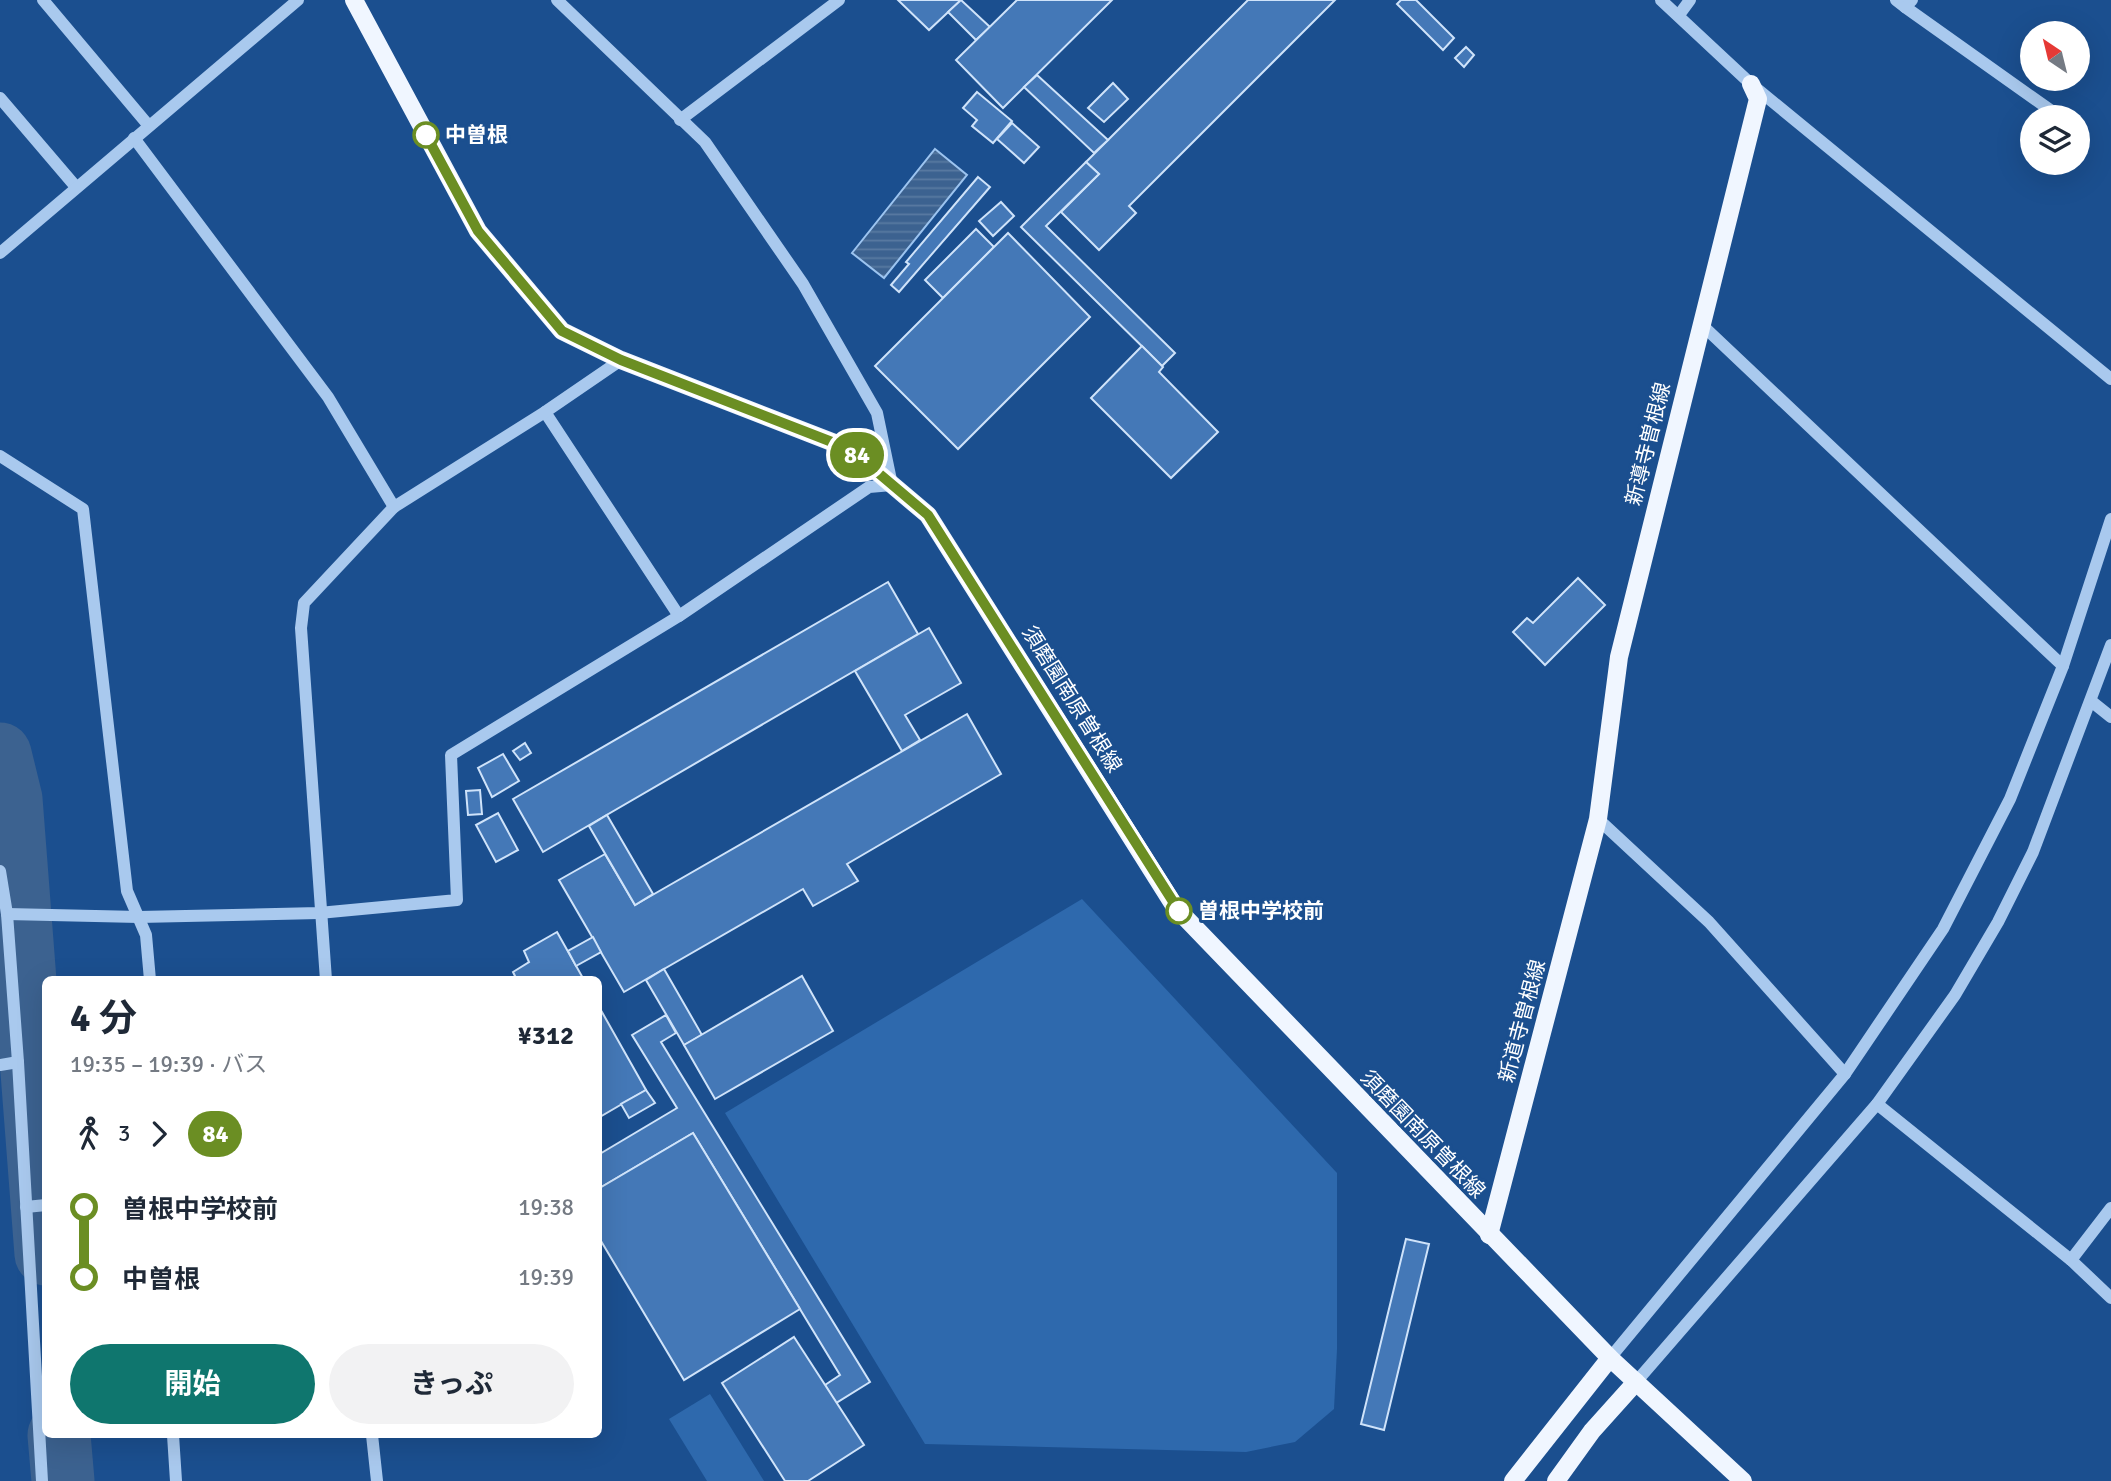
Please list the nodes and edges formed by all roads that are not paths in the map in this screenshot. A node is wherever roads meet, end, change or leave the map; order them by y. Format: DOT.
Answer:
graph roads {
  1 [pos="43,0"];
  2 [pos="298,0"];
  3 [pos="354,0"];
  4 [pos="557,0"];
  5 [pos="1661,0"];
  6 [pos="1690,0"];
  7 [pos="836,1"];
  8 [pos="1904,2"];
  9 [pos="1679,15"];
  10 [pos="1751,84"];
  11 [pos="0,98"];
  12 [pos="2044,105"];
  13 [pos="680,120"];
  14 [pos="149,126"];
  15 [pos="134,138"];
  16 [pos="76,187"];
  17 [pos="0,253"];
  18 [pos="1700,324"];
  19 [pos="621,360"];
  20 [pos="2111,379"];
  21 [pos="545,412"];
  22 [pos="0,456"];
  23 [pos="892,485"];
  24 [pos="394,507"];
  25 [pos="2111,519"];
  26 [pos="679,616"];
  27 [pos="2111,645"];
  28 [pos="2063,666"];
  29 [pos="2091,701"];
  30 [pos="2111,717"];
  31 [pos="1598,819"];
  32 [pos="0,871"];
  33 [pos="1,885"];
  34 [pos="319,913"];
  35 [pos="7,915"];
  36 [pos="139,917"];
  37 [pos="150,976"];
  38 [pos="326,976"];
  39 [pos="18,1062"];
  40 [pos="0,1065"];
  41 [pos="1845,1074"];
  42 [pos="1877,1104"];
  43 [pos="42,1205"];
  44 [pos="26,1206"];
  45 [pos="2111,1208"];
  46 [pos="1489,1235"];
  47 [pos="2071,1260"];
  48 [pos="2111,1298"];
  49 [pos="1610,1358"];
  50 [pos="1636,1382"];
  51 [pos="173,1438"];
  52 [pos="372,1438"];
  53 [pos="42,1481"];
  54 [pos="176,1481"];
  55 [pos="377,1481"];
  56 [pos="1513,1481"];
  57 [pos="1556,1481"];
  58 [pos="1743,1481"];
  1 -- 14 [label="street"];
  2 -- 14 [label="street"];
  3 -- 19 [label="main road, 須磨園南原曽根線"];
  4 -- 13 [label="street"];
  5 -- 9 [label="street"];
  6 -- 9 [label="street"];
  7 -- 13 [label="street"];
  8 -- 12 [label="street"];
  9 -- 10 [label="street"];
  10 -- 18 [label="main road, 新導寺曽根線"];
  10 -- 20 [label="street"];
  11 -- 16 [label="street"];
  13 -- 23 [label="street"];
  14 -- 15 [label="street"];
  15 -- 16 [label="street"];
  15 -- 24 [label="street"];
  16 -- 17 [label="street"];
  18 -- 28 [label="street"];
  18 -- 31 [label="main road, 新導寺曽根線"];
  19 -- 21 [label="street"];
  19 -- 23 [label="main road, 須磨園南原曽根線"];
  21 -- 24 [label="street"];
  21 -- 26 [label="street"];
  22 -- 36 [label="street"];
  23 -- 26 [label="street"];
  23 -- 46 [label="main road, 須磨園南原曽根線"];
  24 -- 34 [label="street"];
  25 -- 28 [label="street"];
  26 -- 34 [label="street"];
  27 -- 29 [label="street"];
  28 -- 41 [label="street"];
  29 -- 30 [label="street"];
  29 -- 42 [label="street"];
  31 -- 41 [label="street"];
  31 -- 46 [label="main road, 新道寺曽根線"];
  32 -- 33 [label="street"];
  33 -- 35 [label="street"];
  34 -- 36 [label="street"];
  34 -- 38 [label="street"];
  35 -- 36 [label="street"];
  35 -- 39 [label="street"];
  36 -- 37 [label="street"];
  39 -- 40 [label="street"];
  39 -- 44 [label="street"];
  41 -- 49 [label="street"];
  42 -- 47 [label="street"];
  42 -- 50 [label="street"];
  43 -- 44 [label="street"];
  44 -- 53 [label="street"];
  45 -- 47 [label="street"];
  46 -- 49 [label="main road, 須磨園南原曽根線"];
  47 -- 48 [label="street"];
  49 -- 50 [label="main road, 須磨園南原曽根線"];
  49 -- 56 [label="main road"];
  50 -- 57 [label="main road"];
  50 -- 58 [label="main road, 須磨園南原曽根線"];
  51 -- 54 [label="street"];
  52 -- 55 [label="street"];
}
